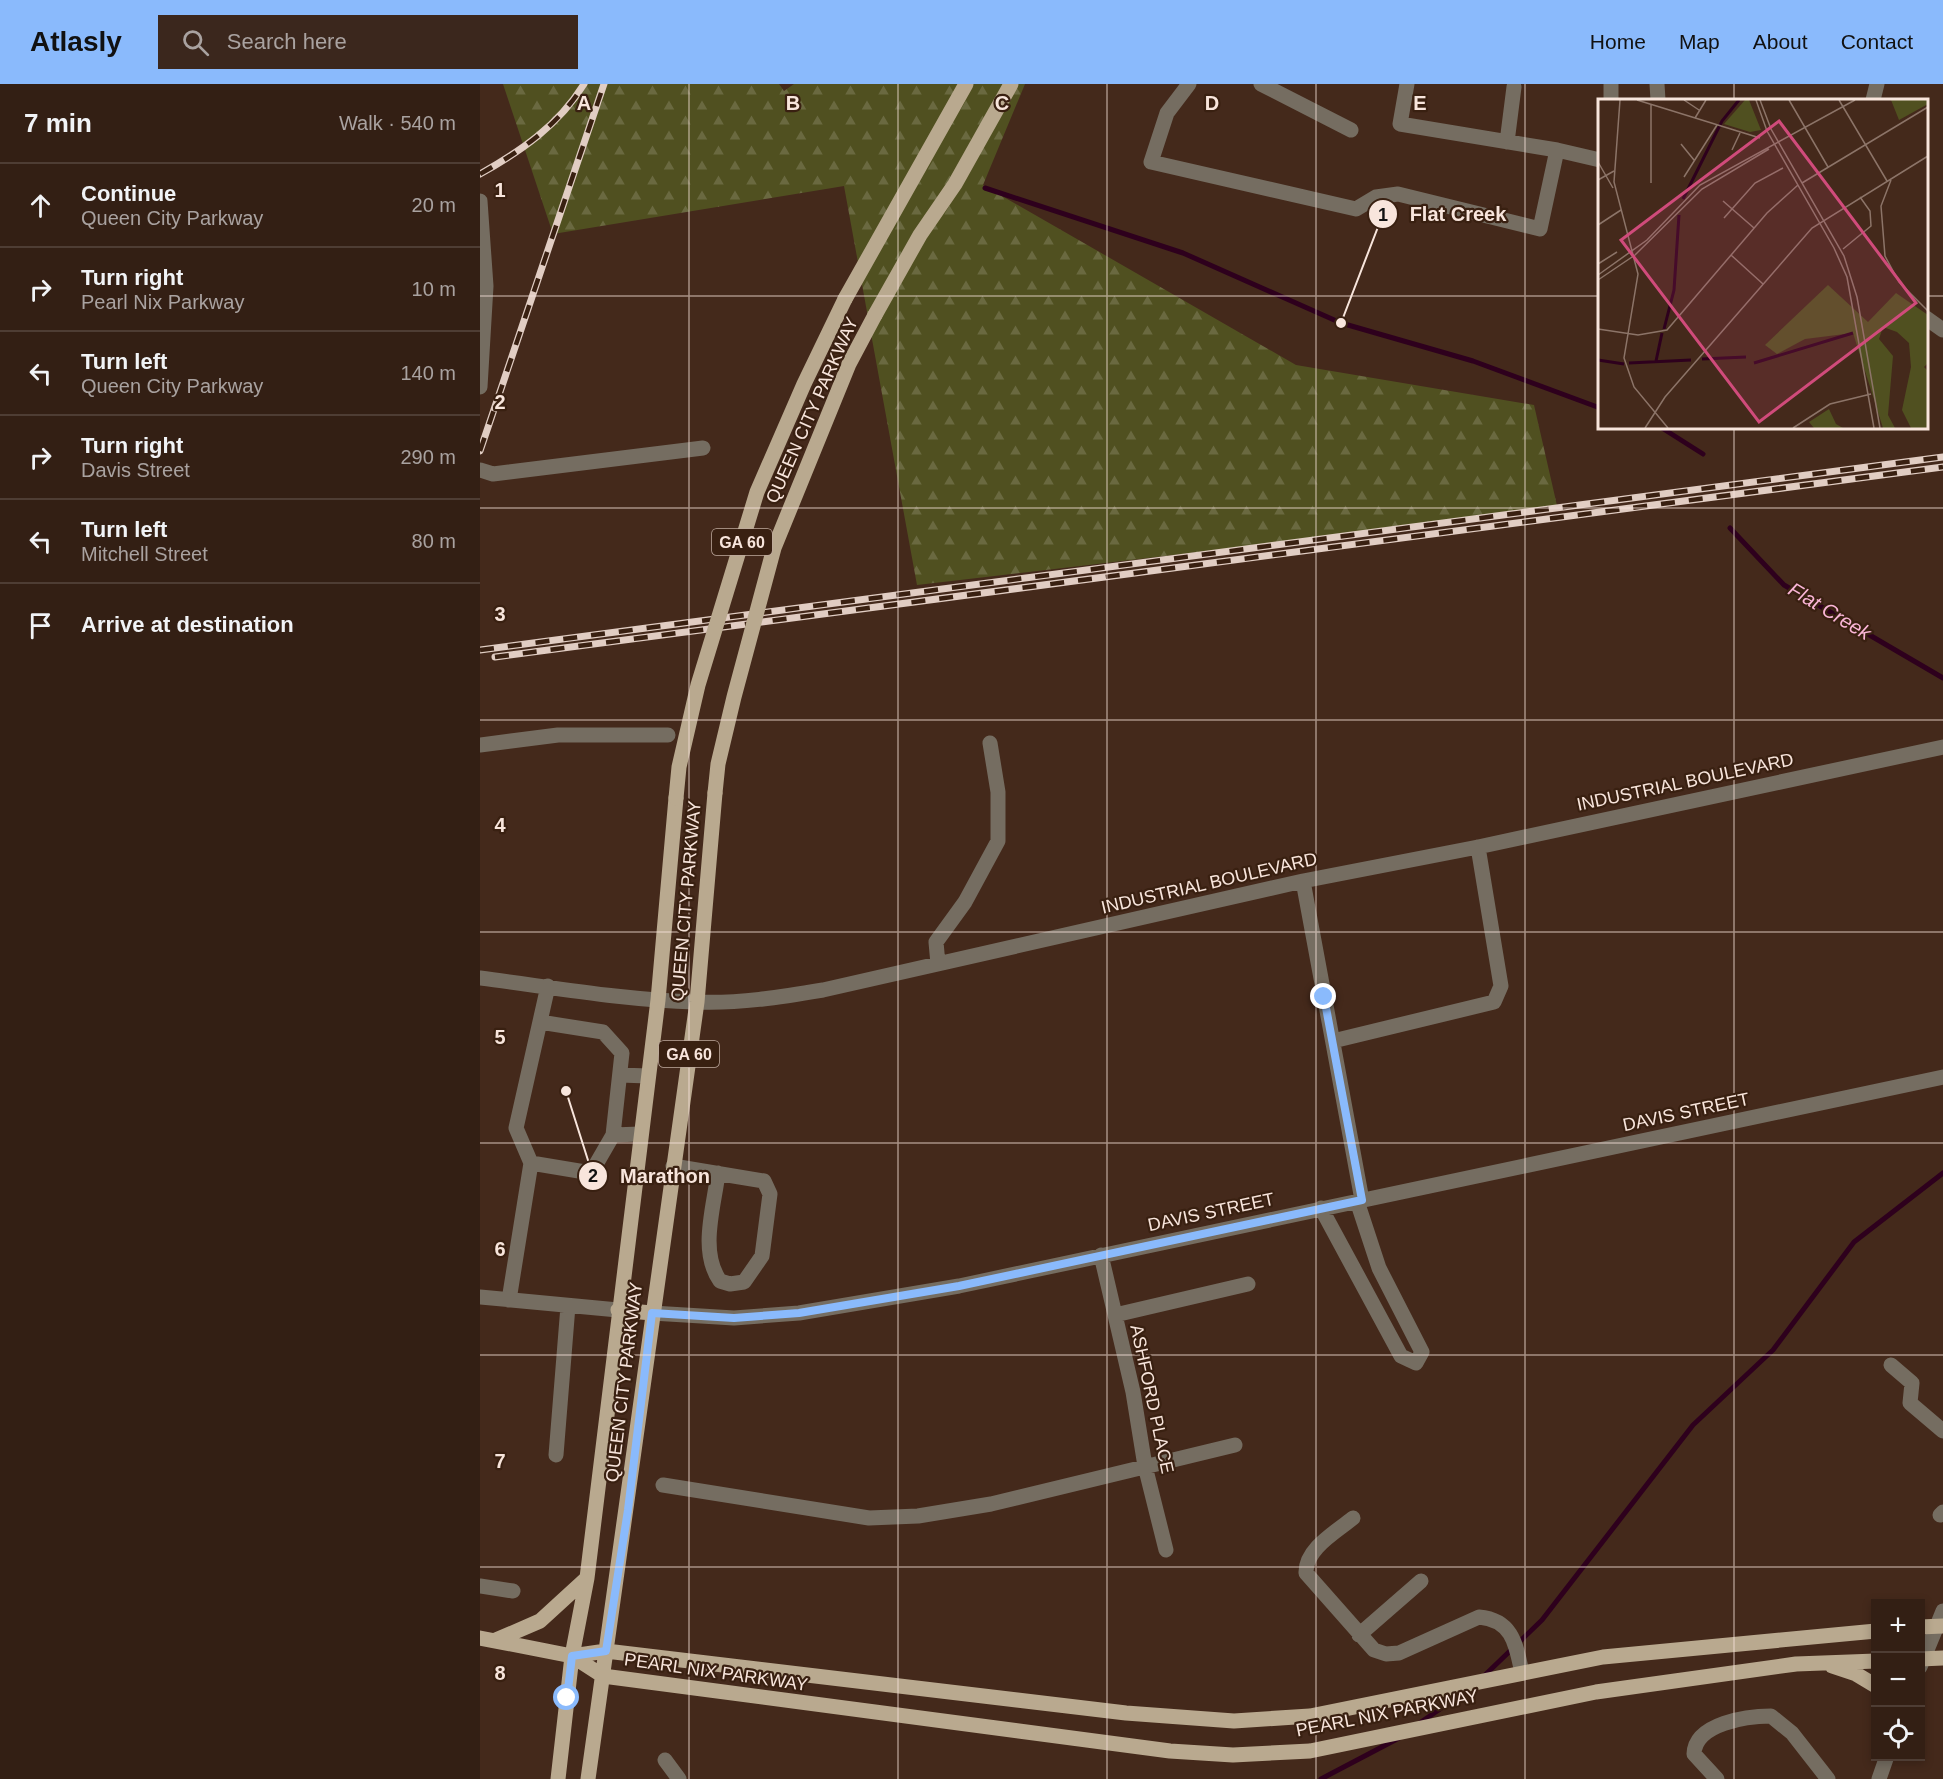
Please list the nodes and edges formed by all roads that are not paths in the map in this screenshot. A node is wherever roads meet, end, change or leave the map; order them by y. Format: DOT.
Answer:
graph roads {
  1 [pos="966,84"];
  2 [pos="1011,84"];
  3 [pos="1190,84"];
  4 [pos="1261,84"];
  5 [pos="1407,84"];
  6 [pos="1877,84"];
  7 [pos="1514,87"];
  8 [pos="1873,99"];
  9 [pos="1351,130"];
  10 [pos="1506,142"];
  11 [pos="1557,150"];
  12 [pos="1598,160"];
  13 [pos="480,201"];
  14 [pos="1928,319"];
  15 [pos="1943,330"];
  16 [pos="480,387"];
  17 [pos="703,448"];
  18 [pos="480,470"];
  19 [pos="668,735"];
  20 [pos="990,743"];
  21 [pos="480,745"];
  22 [pos="1943,747"];
  23 [pos="1478,847"];
  24 [pos="1303,881"];
  25 [pos="938,964"];
  26 [pos="480,978"];
  27 [pos="548,987"];
  28 [pos="658,1000"];
  29 [pos="697,1002"];
  30 [pos="540,1022"];
  31 [pos="1333,1041"];
  32 [pos="620,1075"];
  33 [pos="648,1076"];
  34 [pos="1943,1077"];
  35 [pos="640,1134"];
  36 [pos="613,1135"];
  37 [pos="531,1163"];
  38 [pos="673,1166"];
  39 [pos="718,1173"];
  40 [pos="1360,1200"];
  41 [pos="1321,1208"];
  42 [pos="1101,1255"];
  43 [pos="1248,1284"];
  44 [pos="480,1297"];
  45 [pos="509,1300"];
  46 [pos="568,1306"];
  47 [pos="618,1310"];
  48 [pos="652,1313"];
  49 [pos="1115,1315"];
  50 [pos="1891,1365"];
  51 [pos="1943,1431"];
  52 [pos="1235,1445"];
  53 [pos="556,1455"];
  54 [pos="1145,1466"];
  55 [pos="663,1485"];
  56 [pos="1353,1518"];
  57 [pos="1166,1550"];
  58 [pos="586,1578"];
  59 [pos="1421,1581"];
  60 [pos="480,1586"];
  61 [pos="513,1591"];
  62 [pos="1943,1611"];
  63 [pos="1933,1627"];
  64 [pos="1871,1631"];
  65 [pos="1359,1635"];
  66 [pos="480,1638"];
  67 [pos="496,1640"];
  68 [pos="606,1651"];
  69 [pos="1924,1653"];
  70 [pos="572,1656"];
  71 [pos="1943,1658"];
  72 [pos="1925,1660"];
  73 [pos="1871,1661"];
  74 [pos="1824,1663"];
  75 [pos="1522,1673"];
  76 [pos="603,1676"];
  77 [pos="1871,1683"];
  78 [pos="665,1761"];
  79 [pos="1885,1761"];
  80 [pos="558,1779"];
  81 [pos="588,1779"];
  82 [pos="679,1779"];
  83 [pos="1717,1779"];
  84 [pos="1828,1779"];
  85 [pos="1879,1779"];
  1 -- 28 [label="main road, QUEEN CITY PARKWAY / GA 60, bridge"];
  2 -- 29 [label="main road, QUEEN CITY PARKWAY / GA 60, bridge"];
  3 -- 11 [label="street"];
  4 -- 9 [label="street"];
  5 -- 10 [label="street"];
  6 -- 8 [label="street"];
  7 -- 10 [label="street"];
  10 -- 11 [label="street"];
  11 -- 12 [label="street"];
  13 -- 16 [label="street"];
  14 -- 15 [label="street"];
  17 -- 18 [label="street"];
  19 -- 21 [label="street"];
  20 -- 25 [label="street"];
  22 -- 23 [label="street, INDUSTRIAL BOULEVARD"];
  23 -- 24 [label="street, INDUSTRIAL BOULEVARD"];
  23 -- 31 [label="street"];
  24 -- 25 [label="street, INDUSTRIAL BOULEVARD"];
  24 -- 31 [label="street"];
  25 -- 29 [label="street, INDUSTRIAL BOULEVARD"];
  26 -- 27 [label="street, INDUSTRIAL BOULEVARD"];
  27 -- 28 [label="street, INDUSTRIAL BOULEVARD"];
  27 -- 30 [label="street"];
  28 -- 29 [label="street, INDUSTRIAL BOULEVARD"];
  28 -- 33 [label="main road, QUEEN CITY PARKWAY / GA 60"];
  29 -- 38 [label="main road, QUEEN CITY PARKWAY / GA 60"];
  30 -- 32 [label="street"];
  30 -- 37 [label="street"];
  31 -- 40 [label="street"];
  32 -- 33 [label="street"];
  32 -- 36 [label="street"];
  33 -- 35 [label="main road, QUEEN CITY PARKWAY / GA 60"];
  34 -- 40 [label="street, DAVIS STREET"];
  35 -- 36 [label="street"];
  35 -- 47 [label="main road, QUEEN CITY PARKWAY / GA 60"];
  36 -- 37 [label="street"];
  37 -- 45 [label="street"];
  38 -- 39 [label="street"];
  38 -- 48 [label="main road, QUEEN CITY PARKWAY / GA 60"];
  39 -- 39 [label="street"];
  40 -- 41 [label="street, DAVIS STREET"];
  40 -- 41 [label="street"];
  41 -- 42 [label="street, DAVIS STREET"];
  42 -- 48 [label="street, DAVIS STREET"];
  42 -- 49 [label="street, ASHFORD PLACE"];
  43 -- 49 [label="street"];
  44 -- 45 [label="street, DAVIS STREET"];
  45 -- 46 [label="street, DAVIS STREET"];
  46 -- 47 [label="street, DAVIS STREET"];
  46 -- 53 [label="street"];
  47 -- 48 [label="main road, DAVIS STREET"];
  47 -- 58 [label="main road, QUEEN CITY PARKWAY / GA 60"];
  48 -- 68 [label="main road, QUEEN CITY PARKWAY / GA 60"];
  49 -- 54 [label="street, ASHFORD PLACE"];
  50 -- 51 [label="street"];
  52 -- 54 [label="street"];
  54 -- 55 [label="street"];
  54 -- 57 [label="street, ASHFORD PLACE"];
  56 -- 65 [label="street"];
  58 -- 67 [label="main road"];
  58 -- 70 [label="main road, QUEEN CITY PARKWAY / GA 60"];
  59 -- 65 [label="street"];
  60 -- 61 [label="street"];
  62 -- 63 [label="street"];
  63 -- 69 [label="street"];
  64 -- 75 [label="main road, PEARL NIX PARKWAY"];
  65 -- 75 [label="street"];
  66 -- 67 [label="main road"];
  67 -- 70 [label="main road"];
  68 -- 70 [label="main road, PEARL NIX PARKWAY"];
  68 -- 75 [label="main road, PEARL NIX PARKWAY"];
  68 -- 76 [label="main road, QUEEN CITY PARKWAY / GA 60"];
  70 -- 76 [label="main road, PEARL NIX PARKWAY"];
  70 -- 80 [label="main road, QUEEN CITY PARKWAY / GA 60"];
  71 -- 72 [label="main road"];
  73 -- 74 [label="main road, PEARL NIX PARKWAY"];
  74 -- 76 [label="main road, PEARL NIX PARKWAY"];
  74 -- 77 [label="main road"];
  76 -- 81 [label="main road, QUEEN CITY PARKWAY / GA 60"];
  78 -- 82 [label="street"];
  79 -- 85 [label="street"];
  83 -- 84 [label="street"];
}
